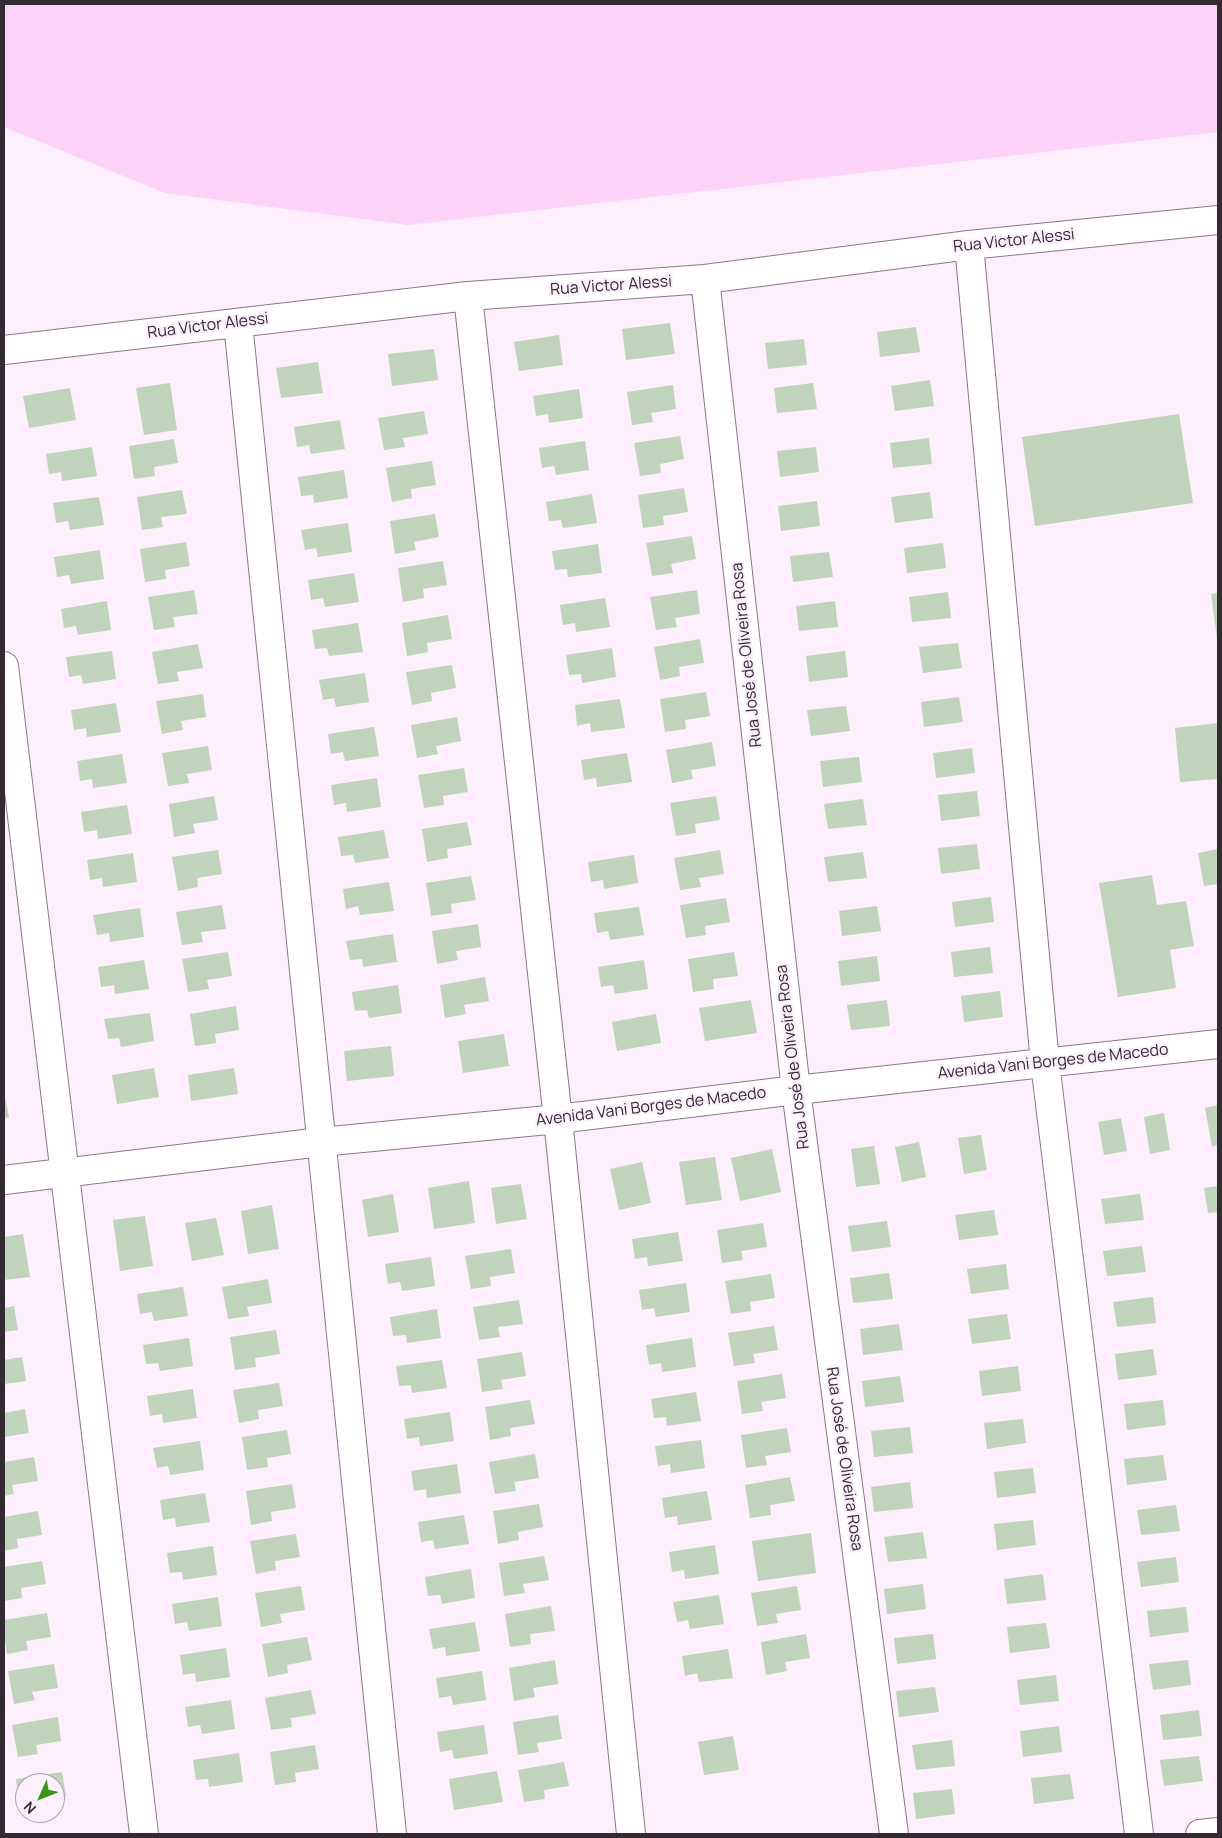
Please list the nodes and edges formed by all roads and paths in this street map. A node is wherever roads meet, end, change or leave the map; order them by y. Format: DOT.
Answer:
graph roads {
  1 [pos="1218,220"];
  2 [pos="969,245"];
  3 [pos="705,279"];
  4 [pos="468,296"];
  5 [pos="238,323"];
  6 [pos="4,350"];
  7 [pos="4,666"];
  8 [pos="1218,1044"];
  9 [pos="1045,1063"];
  10 [pos="796,1090"];
  11 [pos="558,1119"];
  12 [pos="322,1142"];
  13 [pos="65,1172"];
  14 [pos="4,1180"];
  15 [pos="1218,1832"];
  16 [pos="144,1834"];
  17 [pos="392,1834"];
  18 [pos="631,1834"];
  19 [pos="894,1834"];
  20 [pos="1139,1834"];
  21 [pos="1200,1834"];
  1 -- 2 [label="street, Rua Victor Alessi"];
  2 -- 3 [label="street, Rua Victor Alessi"];
  2 -- 9 [label="street"];
  3 -- 4 [label="street, Rua Victor Alessi"];
  3 -- 10 [label="street, Rua José de Oliveira Rosa"];
  4 -- 5 [label="street, Rua Victor Alessi"];
  4 -- 11 [label="street"];
  5 -- 6 [label="street, Rua Victor Alessi"];
  5 -- 12 [label="street"];
  7 -- 13 [label="street"];
  8 -- 9 [label="street, Avenida Vani Borges de Macedo"];
  9 -- 10 [label="street, Avenida Vani Borges de Macedo"];
  9 -- 20 [label="street"];
  10 -- 11 [label="street, Avenida Vani Borges de Macedo"];
  10 -- 19 [label="street, Rua José de Oliveira Rosa"];
  11 -- 12 [label="street, Avenida Vani Borges de Macedo"];
  11 -- 18 [label="street"];
  12 -- 13 [label="street, Avenida Vani Borges de Macedo"];
  12 -- 17 [label="street"];
  13 -- 14 [label="street, Avenida Vani Borges de Macedo"];
  13 -- 16 [label="street"];
  15 -- 21 [label="street"];
}
